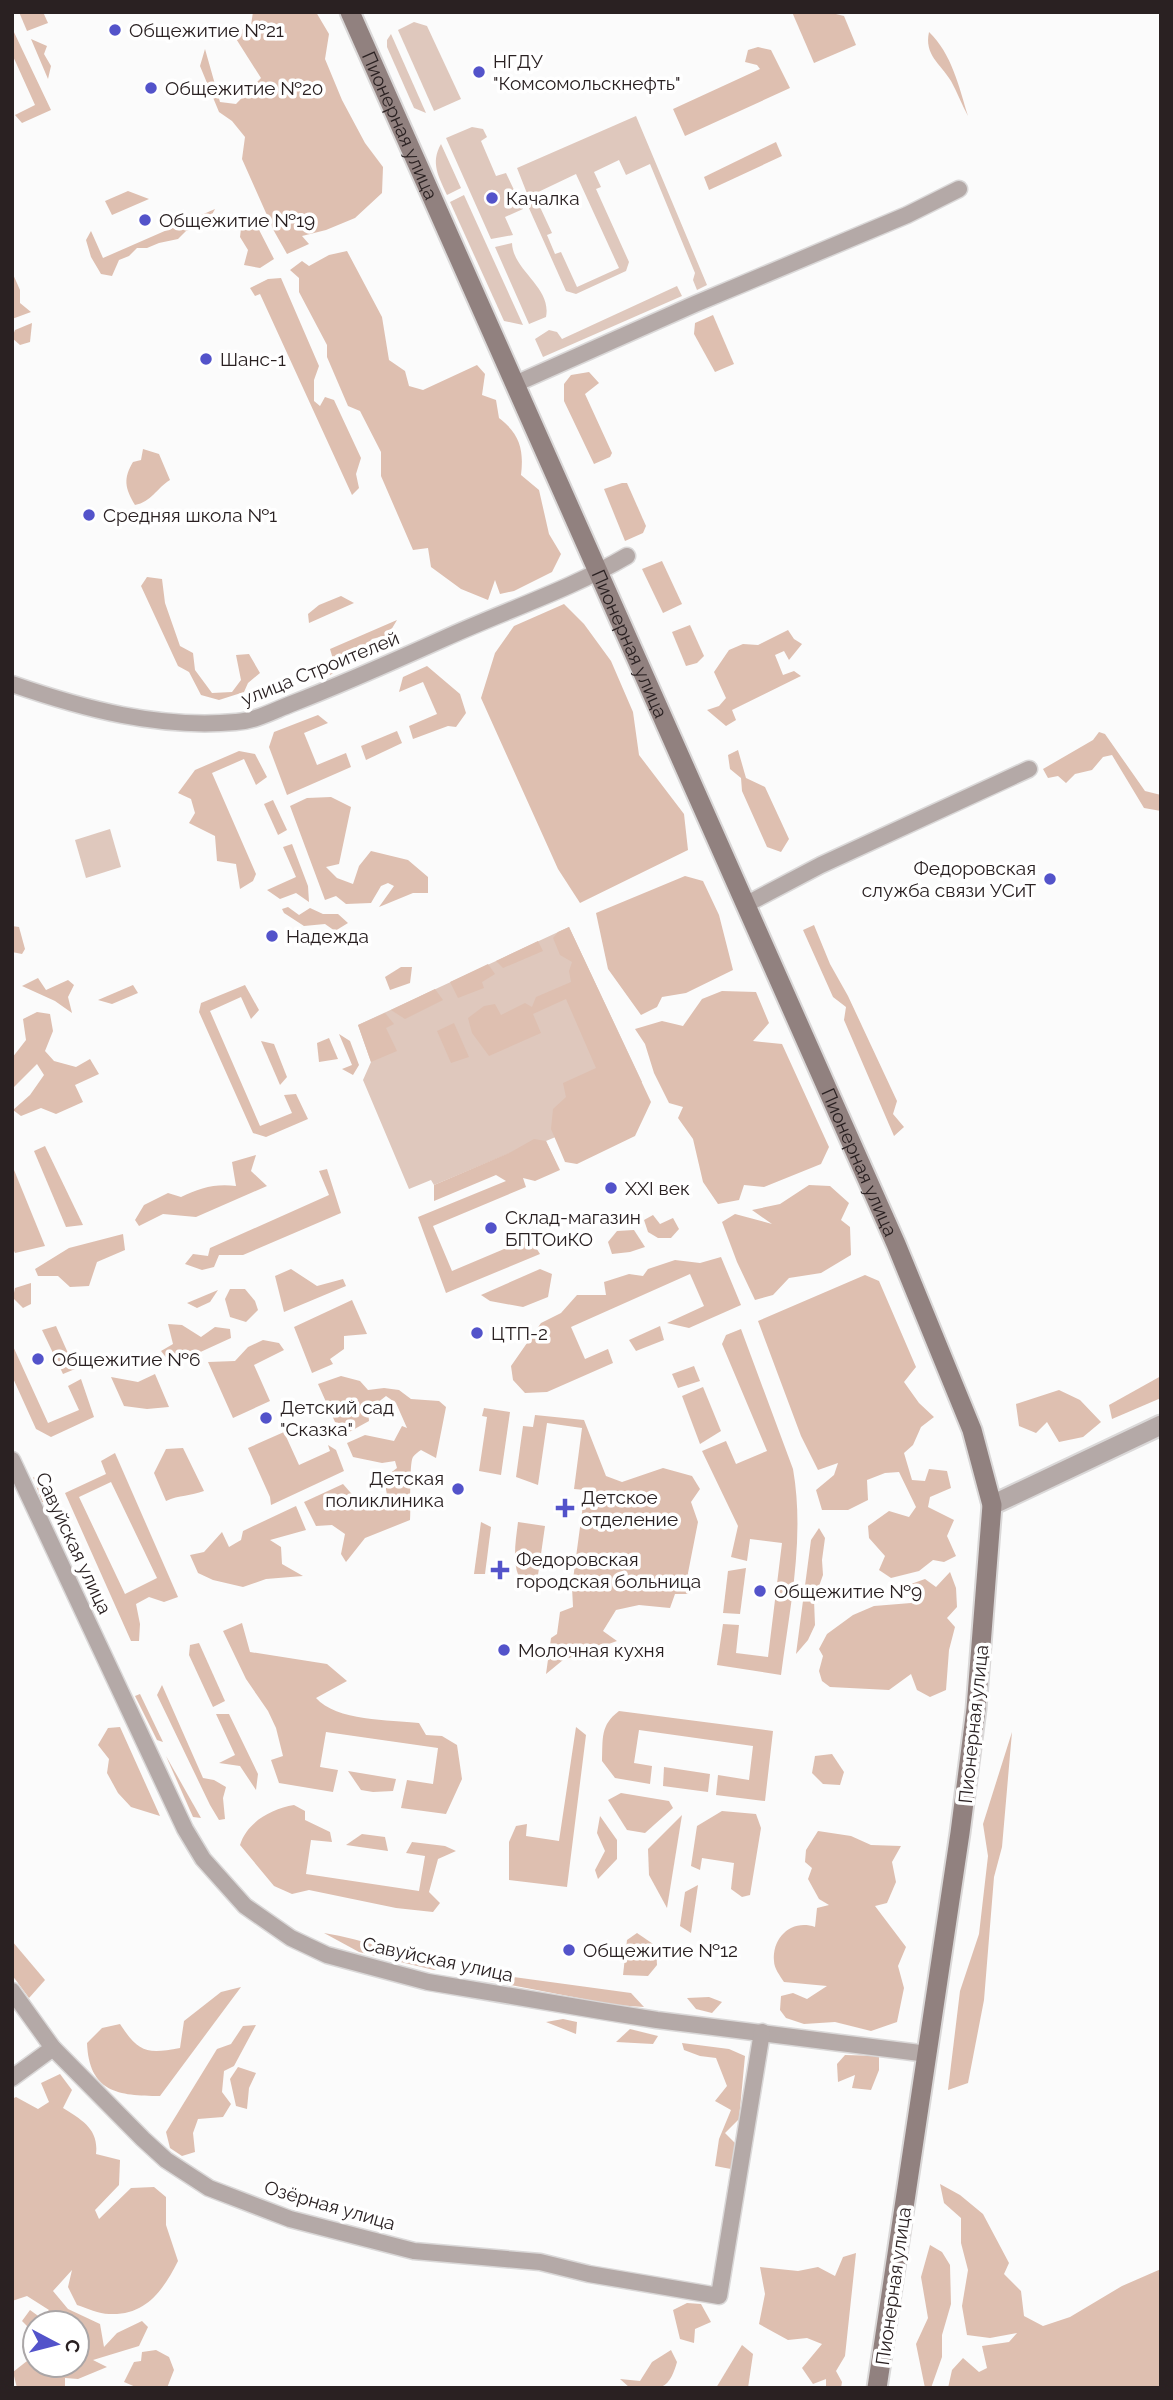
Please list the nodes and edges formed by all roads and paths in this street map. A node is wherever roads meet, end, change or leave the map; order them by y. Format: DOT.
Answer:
graph roads {
  1 [pos="350,12"];
  2 [pos="959,190"];
  3 [pos="514,384"];
  4 [pos="627,556"];
  5 [pos="599,572"];
  6 [pos="12,684"];
  7 [pos="1029,769"];
  8 [pos="746,905"];
  9 [pos="1161,1426"];
  10 [pos="12,1460"];
  11 [pos="992,1505"];
  12 [pos="12,1991"];
  13 [pos="762,2032"];
  14 [pos="52,2048"];
  15 [pos="928,2054"];
  16 [pos="12,2078"];
  17 [pos="877,2388"];
  1 -- 3 [label="main road, Пионерная улица"];
  2 -- 3 [label="street"];
  3 -- 5 [label="main road, Пионерная улица"];
  4 -- 5 [label="street, улица Строителей"];
  5 -- 6 [label="street, улица Строителей"];
  5 -- 8 [label="main road, Пионерная улица"];
  7 -- 8 [label="street"];
  8 -- 11 [label="main road, Пионерная улица"];
  9 -- 11 [label="street"];
  10 -- 13 [label="street, Савуйская улица"];
  11 -- 15 [label="main road, Пионерная улица"];
  12 -- 14 [label="street, Озёрная улица"];
  13 -- 14 [label="street, Озёрная улица"];
  13 -- 15 [label="street, Савуйская улица"];
  14 -- 16 [label="street"];
  15 -- 17 [label="main road, Пионерная улица"];
}
